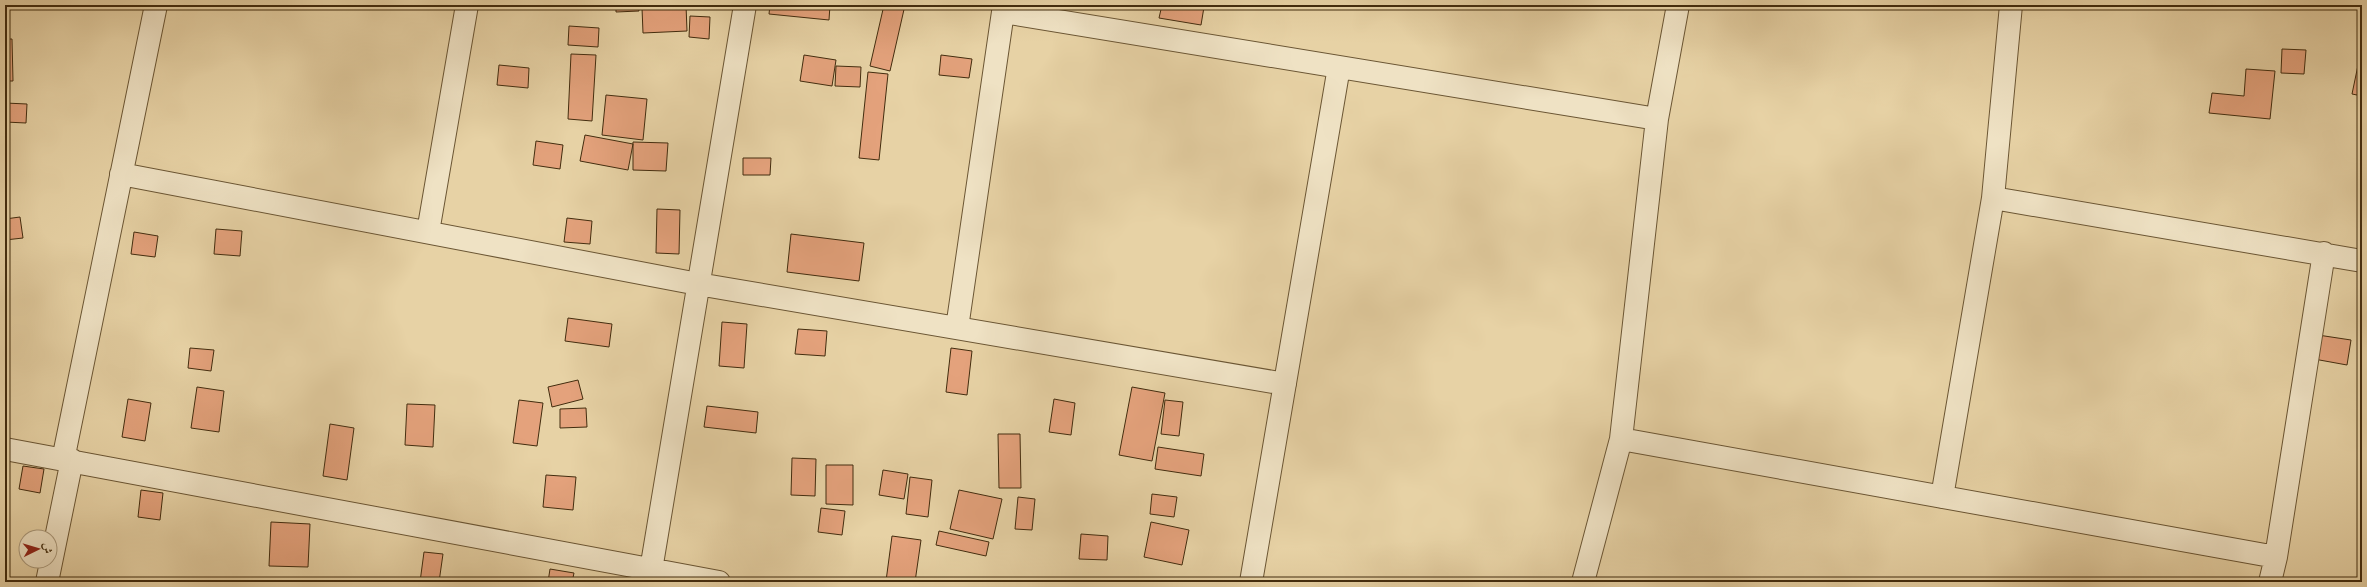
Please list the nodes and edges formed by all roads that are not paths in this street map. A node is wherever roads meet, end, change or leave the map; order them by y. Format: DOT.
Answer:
graph roads {
  1 [pos="156,5"];
  2 [pos="467,5"];
  3 [pos="745,5"];
  4 [pos="1678,5"];
  5 [pos="2011,5"];
  6 [pos="1004,8"];
  7 [pos="1339,67"];
  8 [pos="1657,119"];
  9 [pos="121,174"];
  10 [pos="1993,198"];
  11 [pos="428,232"];
  12 [pos="2324,253"];
  13 [pos="2362,261"];
  14 [pos="698,284"];
  15 [pos="957,328"];
  16 [pos="1285,384"];
  17 [pos="1621,439"];
  18 [pos="5,449"];
  19 [pos="68,460"];
  20 [pos="1942,497"];
  21 [pos="2276,557"];
  22 [pos="650,576"];
  23 [pos="48,582"];
  24 [pos="719,582"];
  25 [pos="1251,582"];
  26 [pos="1583,582"];
  27 [pos="2270,582"];
  1 -- 9 [label="street"];
  2 -- 11 [label="street"];
  3 -- 14 [label="street"];
  4 -- 8 [label="street"];
  5 -- 10 [label="street"];
  6 -- 7 [label="street"];
  6 -- 15 [label="street"];
  7 -- 8 [label="street"];
  7 -- 16 [label="street"];
  8 -- 17 [label="street"];
  9 -- 11 [label="street"];
  9 -- 19 [label="street"];
  10 -- 12 [label="street"];
  10 -- 20 [label="street"];
  11 -- 14 [label="street"];
  12 -- 13 [label="street"];
  12 -- 21 [label="street"];
  14 -- 15 [label="street"];
  14 -- 22 [label="street"];
  15 -- 16 [label="street"];
  16 -- 25 [label="street"];
  17 -- 20 [label="street"];
  17 -- 26 [label="street"];
  18 -- 19 [label="street"];
  19 -- 22 [label="street"];
  19 -- 23 [label="street"];
  20 -- 21 [label="street"];
  21 -- 27 [label="street"];
  22 -- 24 [label="street"];
}
